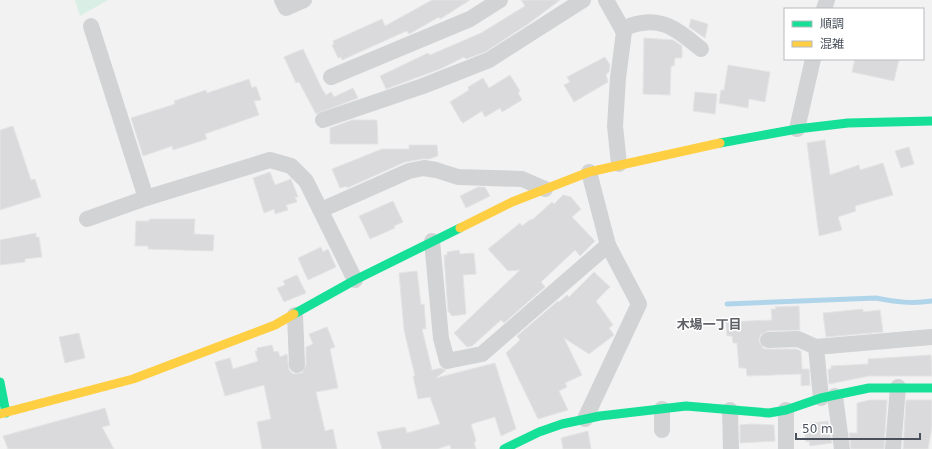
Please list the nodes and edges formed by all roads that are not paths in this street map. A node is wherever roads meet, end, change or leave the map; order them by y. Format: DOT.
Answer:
graph roads {
  1 [pos="282,0"];
  2 [pos="304,0"];
  3 [pos="500,0"];
  4 [pos="583,0"];
  5 [pos="606,0"];
  6 [pos="91,26"];
  7 [pos="622,29"];
  8 [pos="701,49"];
  9 [pos="813,60"];
  10 [pos="332,77"];
  11 [pos="323,120"];
  12 [pos="932,121"];
  13 [pos="797,129"];
  14 [pos="619,164"];
  15 [pos="589,172"];
  16 [pos="544,189"];
  17 [pos="146,198"];
  18 [pos="321,210"];
  19 [pos="87,219"];
  20 [pos="432,241"];
  21 [pos="608,245"];
  22 [pos="355,280"];
  23 [pos="295,315"];
  24 [pos="932,338"];
  25 [pos="768,340"];
  26 [pos="816,347"];
  27 [pos="297,365"];
  28 [pos="0,382"];
  29 [pos="898,387"];
  30 [pos="932,388"];
  31 [pos="828,397"];
  32 [pos="662,409"];
  33 [pos="730,410"];
  34 [pos="786,410"];
  35 [pos="3,414"];
  36 [pos="585,418"];
  37 [pos="662,430"];
  38 [pos="504,449"];
  39 [pos="731,449"];
  40 [pos="786,449"];
  41 [pos="842,449"];
  42 [pos="893,449"];
  1 -- 2 [label="street"];
  3 -- 10 [label="street"];
  4 -- 11 [label="street"];
  5 -- 7 [label="street"];
  6 -- 17 [label="street"];
  7 -- 8 [label="street"];
  7 -- 14 [label="street"];
  9 -- 13 [label="street"];
  12 -- 13 [label="main road"];
  13 -- 14 [label="main road"];
  14 -- 15 [label="main road"];
  15 -- 16 [label="main road"];
  15 -- 21 [label="street"];
  16 -- 18 [label="street"];
  16 -- 20 [label="main road"];
  17 -- 18 [label="street"];
  17 -- 19 [label="street"];
  18 -- 22 [label="street"];
  20 -- 21 [label="street"];
  20 -- 22 [label="main road"];
  21 -- 36 [label="street"];
  22 -- 23 [label="main road"];
  23 -- 27 [label="street"];
  23 -- 35 [label="main road"];
  24 -- 26 [label="street"];
  25 -- 26 [label="street"];
  26 -- 31 [label="street"];
  28 -- 35 [label="main road"];
  29 -- 30 [label="main road"];
  29 -- 31 [label="main road"];
  29 -- 42 [label="street"];
  31 -- 34 [label="main road"];
  31 -- 41 [label="street"];
  32 -- 33 [label="main road"];
  32 -- 36 [label="main road"];
  32 -- 37 [label="street"];
  33 -- 34 [label="main road"];
  33 -- 39 [label="street"];
  34 -- 40 [label="street"];
  36 -- 38 [label="main road"];
}
